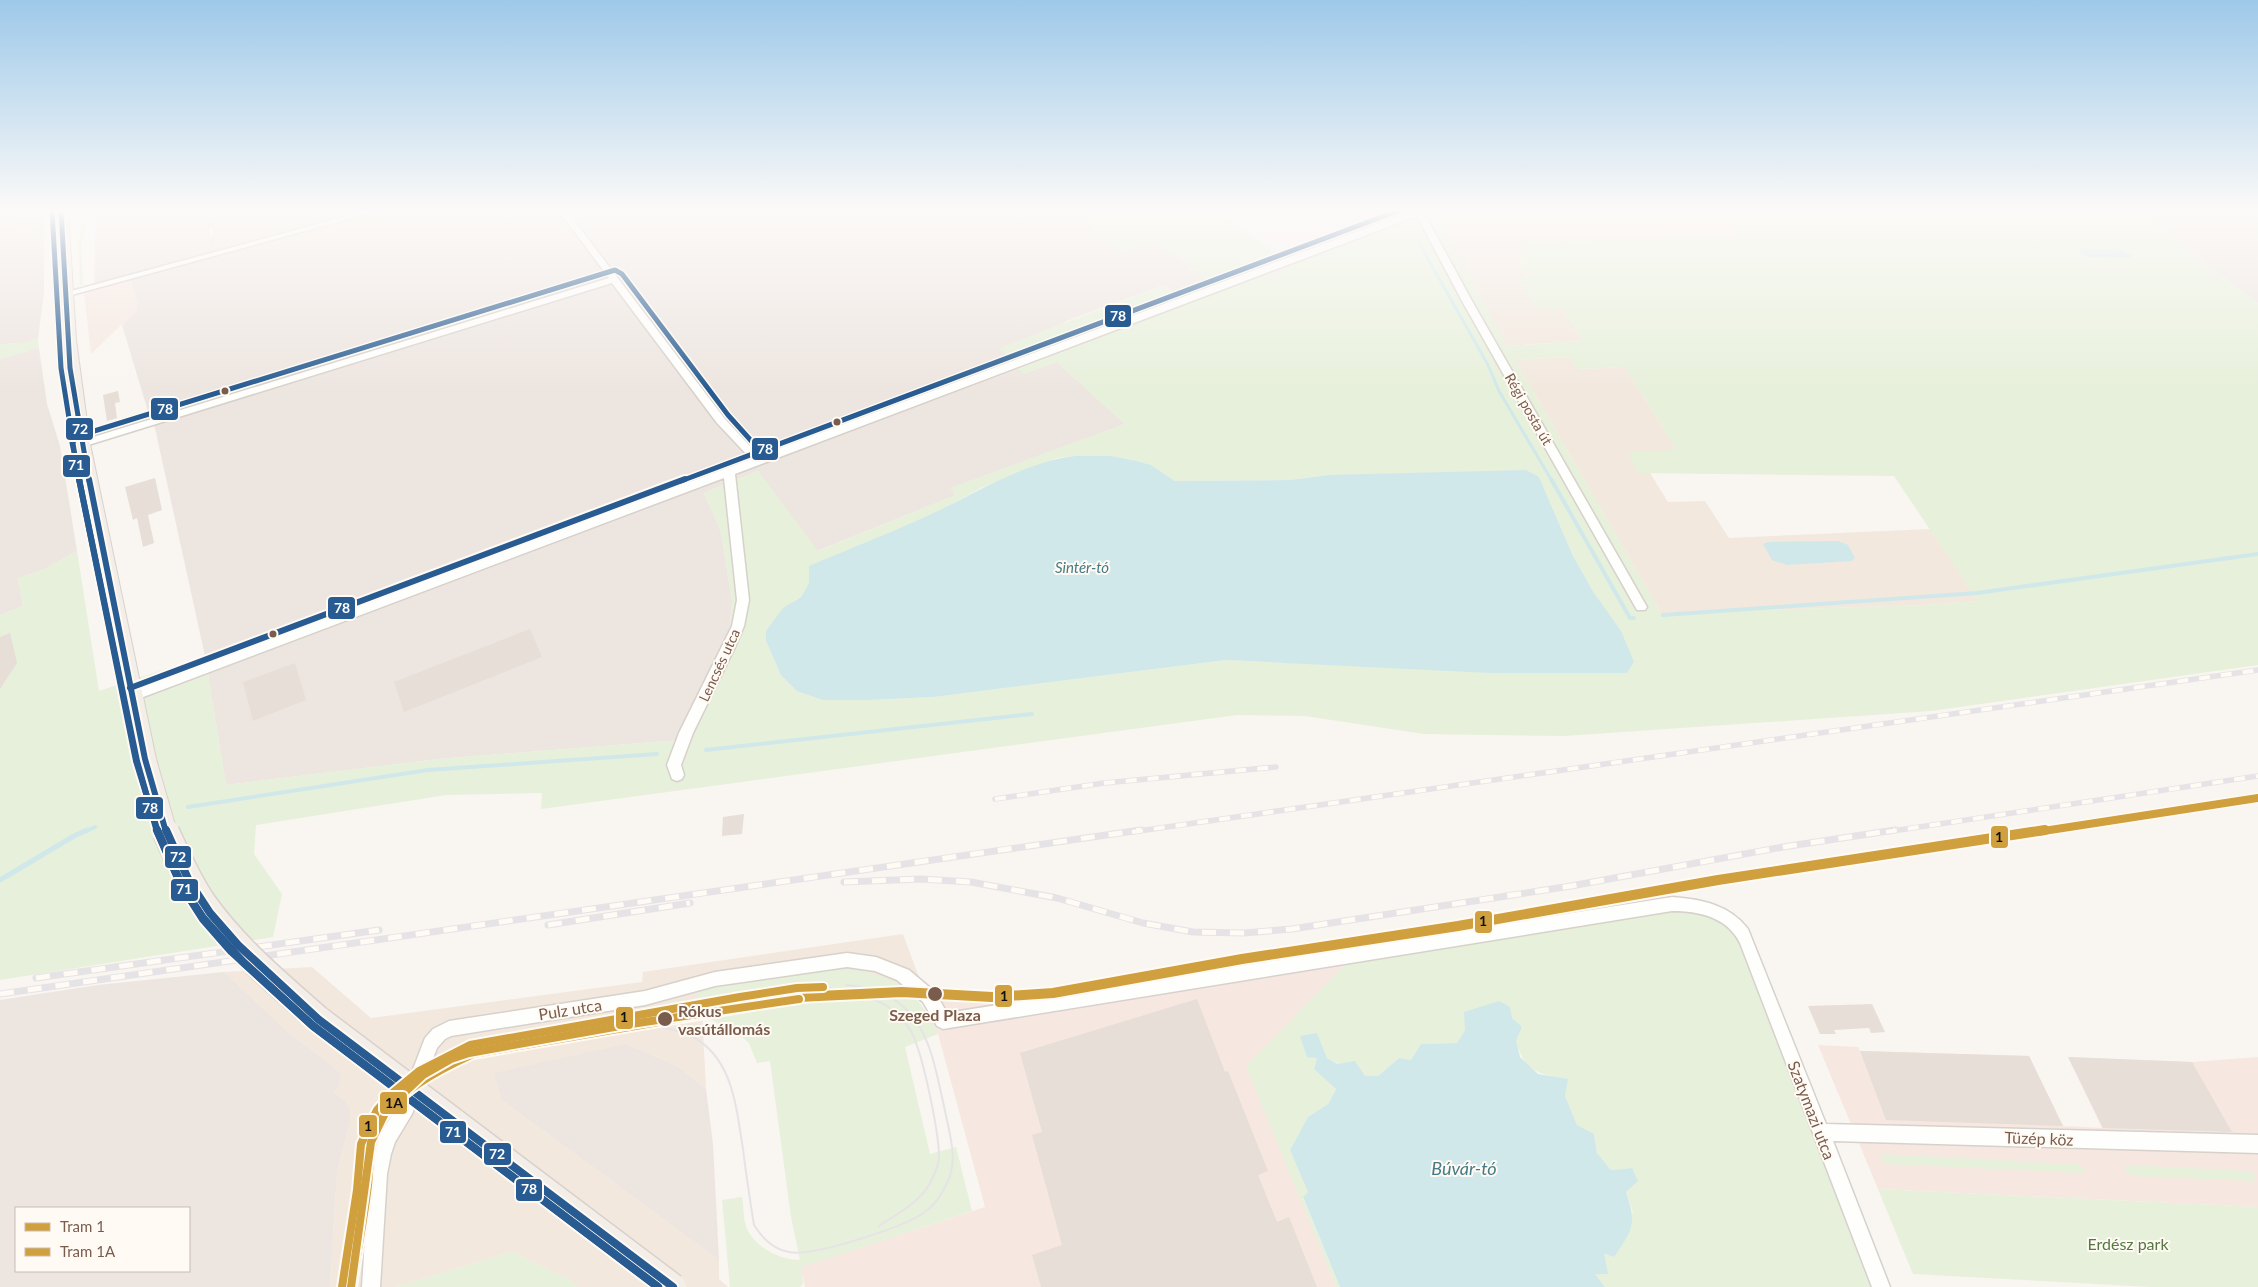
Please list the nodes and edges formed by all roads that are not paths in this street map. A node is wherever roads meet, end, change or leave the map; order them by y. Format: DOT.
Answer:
graph roads {
  1 [pos="64,270"];
  2 [pos="154,270"];
  3 [pos="608,270"];
  4 [pos="1262,270"];
  5 [pos="1451,270"];
  6 [pos="615,279"];
  7 [pos="65,294"];
  8 [pos="82,444"];
  9 [pos="758,461"];
  10 [pos="729,471"];
  11 [pos="1640,607"];
  12 [pos="133,696"];
  13 [pos="676,770"];
  14 [pos="943,1021"];
  15 [pos="1821,1132"];
  16 [pos="2258,1144"];
  17 [pos="372,1287"];
  18 [pos="673,1287"];
  19 [pos="1880,1287"];
  1 -- 7 [label="main road"];
  2 -- 7 [label="street"];
  3 -- 6 [label="street"];
  4 -- 9 [label="street"];
  5 -- 11 [label="street, Régi posta út"];
  6 -- 8 [label="street"];
  6 -- 9 [label="street"];
  7 -- 8 [label="main road"];
  8 -- 12 [label="main road"];
  9 -- 10 [label="street"];
  10 -- 12 [label="street"];
  10 -- 13 [label="street, Lencsés utca"];
  12 -- 18 [label="main road, bridge"];
  14 -- 15 [label="street, Szatymazi utca"];
  14 -- 17 [label="street, Pulz utca"];
  15 -- 16 [label="street, Tüzép köz"];
  15 -- 19 [label="street, Szatymazi utca"];
}
